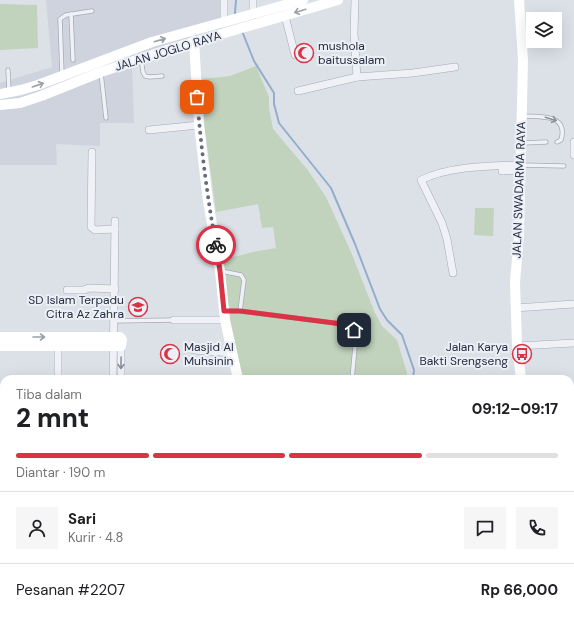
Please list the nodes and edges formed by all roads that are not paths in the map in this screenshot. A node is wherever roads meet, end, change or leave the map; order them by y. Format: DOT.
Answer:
graph roads {
  1 [pos="224,0"];
  2 [pos="253,0"];
  3 [pos="303,0"];
  4 [pos="338,0"];
  5 [pos="355,0"];
  6 [pos="519,0"];
  7 [pos="286,3"];
  8 [pos="92,11"];
  9 [pos="71,14"];
  10 [pos="285,16"];
  11 [pos="247,20"];
  12 [pos="226,22"];
  13 [pos="194,41"];
  14 [pos="295,54"];
  15 [pos="141,58"];
  16 [pos="73,60"];
  17 [pos="455,67"];
  18 [pos="8,70"];
  19 [pos="101,72"];
  20 [pos="62,76"];
  21 [pos="162,76"];
  22 [pos="357,77"];
  23 [pos="298,91"];
  24 [pos="5,93"];
  25 [pos="0,105"];
  26 [pos="521,116"];
  27 [pos="106,118"];
  28 [pos="199,125"];
  29 [pos="149,130"];
  30 [pos="546,142"];
  31 [pos="557,142"];
  32 [pos="574,142"];
  33 [pos="521,143"];
  34 [pos="92,152"];
  35 [pos="574,154"];
  36 [pos="564,166"];
  37 [pos="520,168"];
  38 [pos="502,171"];
  39 [pos="115,221"];
  40 [pos="115,229"];
  41 [pos="220,271"];
  42 [pos="453,273"];
  43 [pos="115,289"];
  44 [pos="67,290"];
  45 [pos="574,304"];
  46 [pos="515,308"];
  47 [pos="240,311"];
  48 [pos="224,315"];
  49 [pos="174,320"];
  50 [pos="114,321"];
  51 [pos="0,337"];
  52 [pos="116,343"];
  53 [pos="574,343"];
  54 [pos="0,346"];
  55 [pos="58,346"];
  56 [pos="516,346"];
  57 [pos="194,350"];
  58 [pos="232,353"];
  59 [pos="58,375"];
  60 [pos="113,375"];
  61 [pos="120,375"];
  62 [pos="237,375"];
  63 [pos="352,375"];
  64 [pos="520,375"];
  1 -- 12 [label="street"];
  2 -- 11 [label="street"];
  3 -- 7 [label="main road, JALAN JOGLO RAYA"];
  4 -- 10 [label="main road, JALAN JOGLO RAYA, one-way"];
  5 -- 22 [label="street"];
  6 -- 26 [label="main road, JALAN SWADARMA RAYA"];
  7 -- 11 [label="main road, JALAN JOGLO RAYA"];
  8 -- 9 [label="lane"];
  9 -- 16 [label="lane"];
  9 -- 20 [label="lane"];
  10 -- 11 [label="main road, JALAN JOGLO RAYA"];
  10 -- 14 [label="street"];
  11 -- 12 [label="main road, JALAN JOGLO RAYA"];
  11 -- 13 [label="main road, JALAN JOGLO RAYA"];
  20 -- 12 [label="main road, JALAN JOGLO RAYA, one-way"];
  13 -- 15 [label="main road, JALAN JOGLO RAYA"];
  13 -- 28 [label="main road"];
  15 -- 19 [label="main road, JALAN JOGLO RAYA"];
  15 -- 21 [label="lane"];
  17 -- 22 [label="street"];
  18 -- 24 [label="lane"];
  19 -- 25 [label="main road, JALAN JOGLO RAYA"];
  19 -- 27 [label="lane"];
  24 -- 20 [label="main road, JALAN JOGLO RAYA, one-way"];
  22 -- 23 [label="street"];
  26 -- 31 [label="lane, one-way"];
  26 -- 33 [label="main road, JALAN SWADARMA RAYA"];
  28 -- 29 [label="street"];
  28 -- 41 [label="main road"];
  30 -- 33 [label="lane"];
  32 -- 35 [label="street"];
  33 -- 37 [label="main road, JALAN SWADARMA RAYA"];
  34 -- 40 [label="street"];
  36 -- 37 [label="lane"];
  37 -- 38 [label="street"];
  37 -- 42 [label="street"];
  37 -- 46 [label="main road, JALAN SWADARMA RAYA"];
  39 -- 40 [label="street"];
  40 -- 43 [label="street"];
  41 -- 47 [label="lane"];
  41 -- 48 [label="main road"];
  43 -- 44 [label="street"];
  43 -- 50 [label="street"];
  45 -- 46 [label="street"];
  46 -- 56 [label="main road, JALAN SWADARMA RAYA"];
  47 -- 48 [label="lane"];
  47 -- 63 [label="lane"];
  48 -- 49 [label="street"];
  48 -- 58 [label="main road"];
  49 -- 50 [label="lane"];
  50 -- 52 [label="street"];
  51 -- 52 [label="main road, one-way"];
  52 -- 55 [label="main road"];
  52 -- 60 [label="street"];
  52 -- 61 [label="street, one-way"];
  53 -- 56 [label="street"];
  54 -- 55 [label="main road"];
  55 -- 59 [label="street"];
  56 -- 64 [label="main road, JALAN SWADARMA RAYA"];
  57 -- 58 [label="street"];
  58 -- 62 [label="main road"];
}
